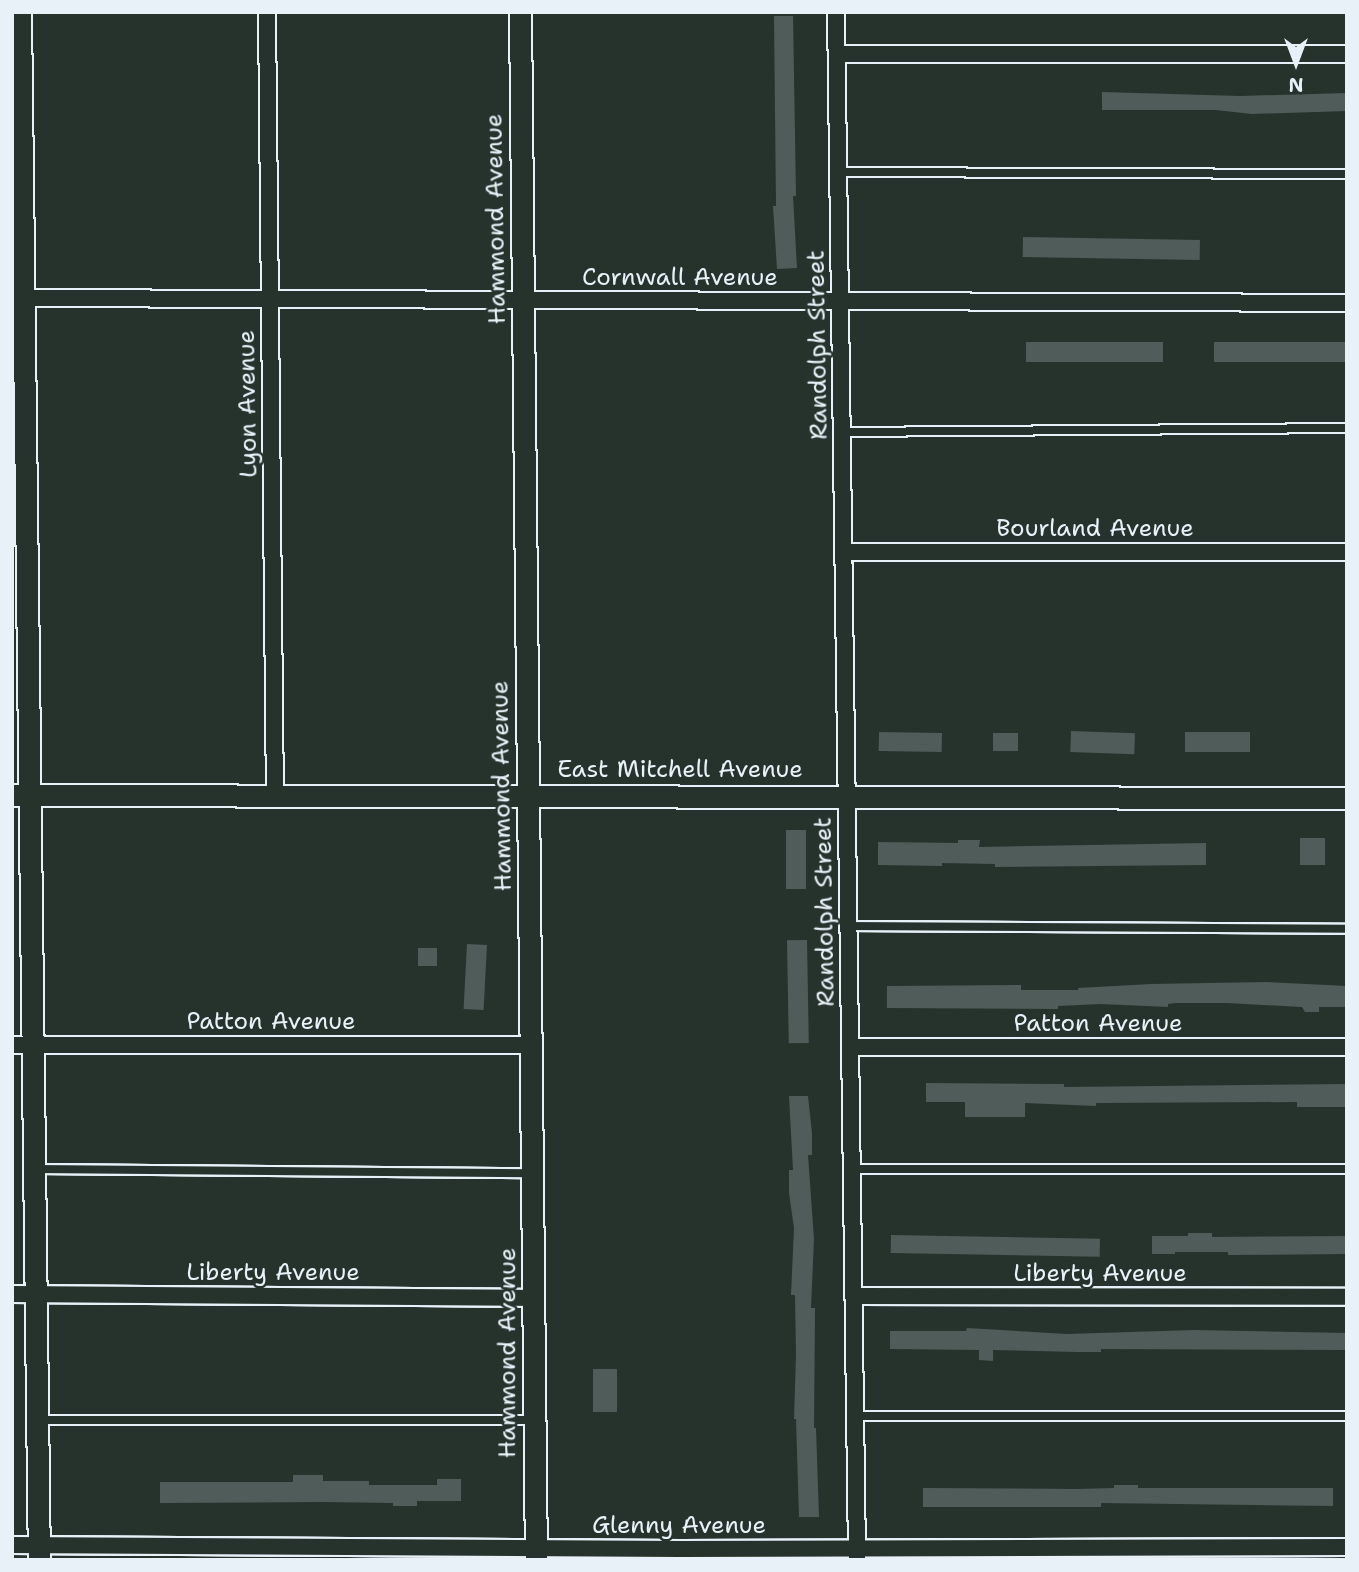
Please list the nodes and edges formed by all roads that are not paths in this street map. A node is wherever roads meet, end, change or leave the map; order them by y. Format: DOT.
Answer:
graph roads {
  1 [pos="20,12"];
  2 [pos="267,12"];
  3 [pos="520,12"];
  4 [pos="836,12"];
  5 [pos="836,54"];
  6 [pos="1347,54"];
  7 [pos="838,172"];
  8 [pos="1347,174"];
  9 [pos="19,298"];
  10 [pos="270,299"];
  11 [pos="523,300"];
  12 [pos="840,301"];
  13 [pos="1347,303"];
  14 [pos="1347,428"];
  15 [pos="842,432"];
  16 [pos="843,552"];
  17 [pos="1347,552"];
  18 [pos="22,795"];
  19 [pos="275,796"];
  20 [pos="528,796"];
  21 [pos="846,797"];
  22 [pos="1347,798"];
  23 [pos="848,926"];
  24 [pos="1347,929"];
  25 [pos="23,1045"];
  26 [pos="531,1045"];
  27 [pos="850,1047"];
  28 [pos="1347,1047"];
  29 [pos="36,1169"];
  30 [pos="851,1169"];
  31 [pos="1347,1170"];
  32 [pos="533,1174"];
  33 [pos="12,1294"];
  34 [pos="37,1294"];
  35 [pos="853,1296"];
  36 [pos="533,1297"];
  37 [pos="1347,1297"];
  38 [pos="855,1416"];
  39 [pos="1347,1416"];
  40 [pos="38,1420"];
  41 [pos="535,1420"];
  42 [pos="12,1545"];
  43 [pos="1347,1547"];
  44 [pos="39,1552"];
  45 [pos="536,1554"];
  46 [pos="857,1554"];
  47 [pos="1130,1554"];
  48 [pos="680,1555"];
  1 -- 9 [label="street"];
  2 -- 10 [label="street, Lyon Avenue"];
  3 -- 11 [label="street, Hammond Avenue"];
  4 -- 5 [label="street, Randolph Street"];
  5 -- 6 [label="street"];
  5 -- 7 [label="street, Randolph Street"];
  7 -- 8 [label="lane"];
  7 -- 12 [label="street, Randolph Street"];
  9 -- 10 [label="street, Cornwall Avenue"];
  9 -- 18 [label="street"];
  10 -- 11 [label="street, Cornwall Avenue"];
  10 -- 19 [label="street, Lyon Avenue"];
  11 -- 12 [label="street, Cornwall Avenue"];
  11 -- 20 [label="street, Hammond Avenue"];
  12 -- 13 [label="street, Cornwall Avenue"];
  12 -- 15 [label="street, Randolph Street"];
  14 -- 15 [label="lane"];
  15 -- 16 [label="street, Randolph Street"];
  16 -- 17 [label="street, Bourland Avenue"];
  16 -- 21 [label="street, Randolph Street"];
  18 -- 19 [label="street, East Mitchell Avenue"];
  18 -- 25 [label="street"];
  19 -- 20 [label="street, East Mitchell Avenue"];
  20 -- 21 [label="street, East Mitchell Avenue"];
  20 -- 26 [label="street, Hammond Avenue"];
  21 -- 22 [label="street, East Mitchell Avenue"];
  21 -- 23 [label="street, Randolph Street"];
  23 -- 24 [label="lane"];
  23 -- 27 [label="street, Randolph Street"];
  25 -- 26 [label="street, Patton Avenue"];
  25 -- 29 [label="street"];
  26 -- 32 [label="street, Hammond Avenue"];
  27 -- 28 [label="street, Patton Avenue"];
  27 -- 30 [label="street, Randolph Street"];
  29 -- 32 [label="lane"];
  29 -- 34 [label="street"];
  30 -- 31 [label="lane"];
  30 -- 35 [label="street, Randolph Street"];
  32 -- 36 [label="street, Hammond Avenue"];
  33 -- 34 [label="street, Liberty Avenue"];
  34 -- 36 [label="street, Liberty Avenue"];
  34 -- 40 [label="street"];
  35 -- 37 [label="street, Liberty Avenue"];
  35 -- 38 [label="street, Randolph Street"];
  36 -- 41 [label="street, Hammond Avenue"];
  38 -- 39 [label="lane"];
  38 -- 46 [label="street, Randolph Street"];
  40 -- 41 [label="lane"];
  40 -- 44 [label="street"];
  41 -- 45 [label="street, Hammond Avenue"];
  42 -- 44 [label="street, Glenny Avenue"];
  43 -- 47 [label="street, Glenny Avenue"];
  44 -- 45 [label="street, Glenny Avenue"];
  45 -- 48 [label="street, Glenny Avenue"];
  46 -- 47 [label="street, Glenny Avenue"];
  46 -- 48 [label="street, Glenny Avenue"];
}
